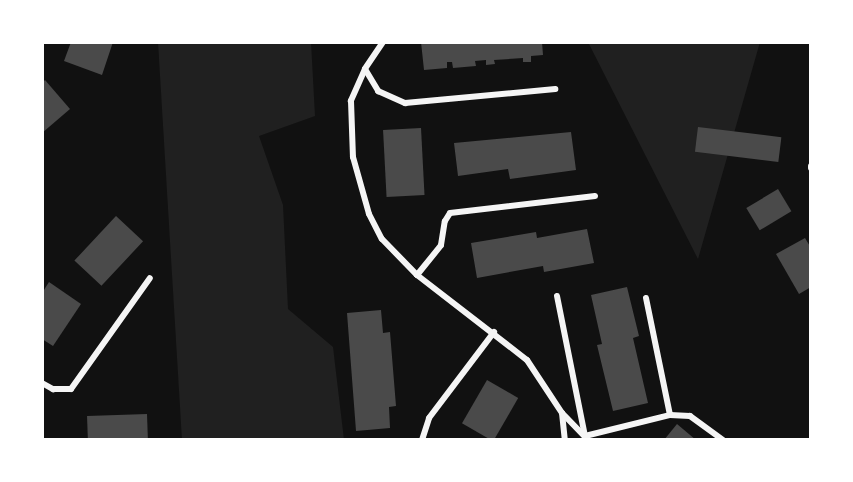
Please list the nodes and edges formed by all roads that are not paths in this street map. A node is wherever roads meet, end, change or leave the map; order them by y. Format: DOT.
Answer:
graph roads {
  1 [pos="383,42"];
  2 [pos="365,69"];
  3 [pos="555,89"];
  4 [pos="595,196"];
  5 [pos="417,275"];
  6 [pos="150,278"];
  7 [pos="557,296"];
  8 [pos="646,298"];
  9 [pos="494,332"];
  10 [pos="42,383"];
  11 [pos="562,413"];
  12 [pos="670,415"];
  13 [pos="587,438"];
  14 [pos="422,440"];
  15 [pos="565,440"];
  16 [pos="723,440"];
  1 -- 2 [label="street"];
  2 -- 3 [label="street"];
  2 -- 5 [label="street"];
  4 -- 5 [label="street"];
  5 -- 9 [label="street"];
  6 -- 10 [label="street"];
  7 -- 13 [label="street"];
  8 -- 12 [label="street"];
  9 -- 11 [label="street"];
  9 -- 14 [label="street"];
  11 -- 13 [label="street"];
  11 -- 15 [label="street"];
  12 -- 13 [label="street"];
  12 -- 16 [label="street"];
}
